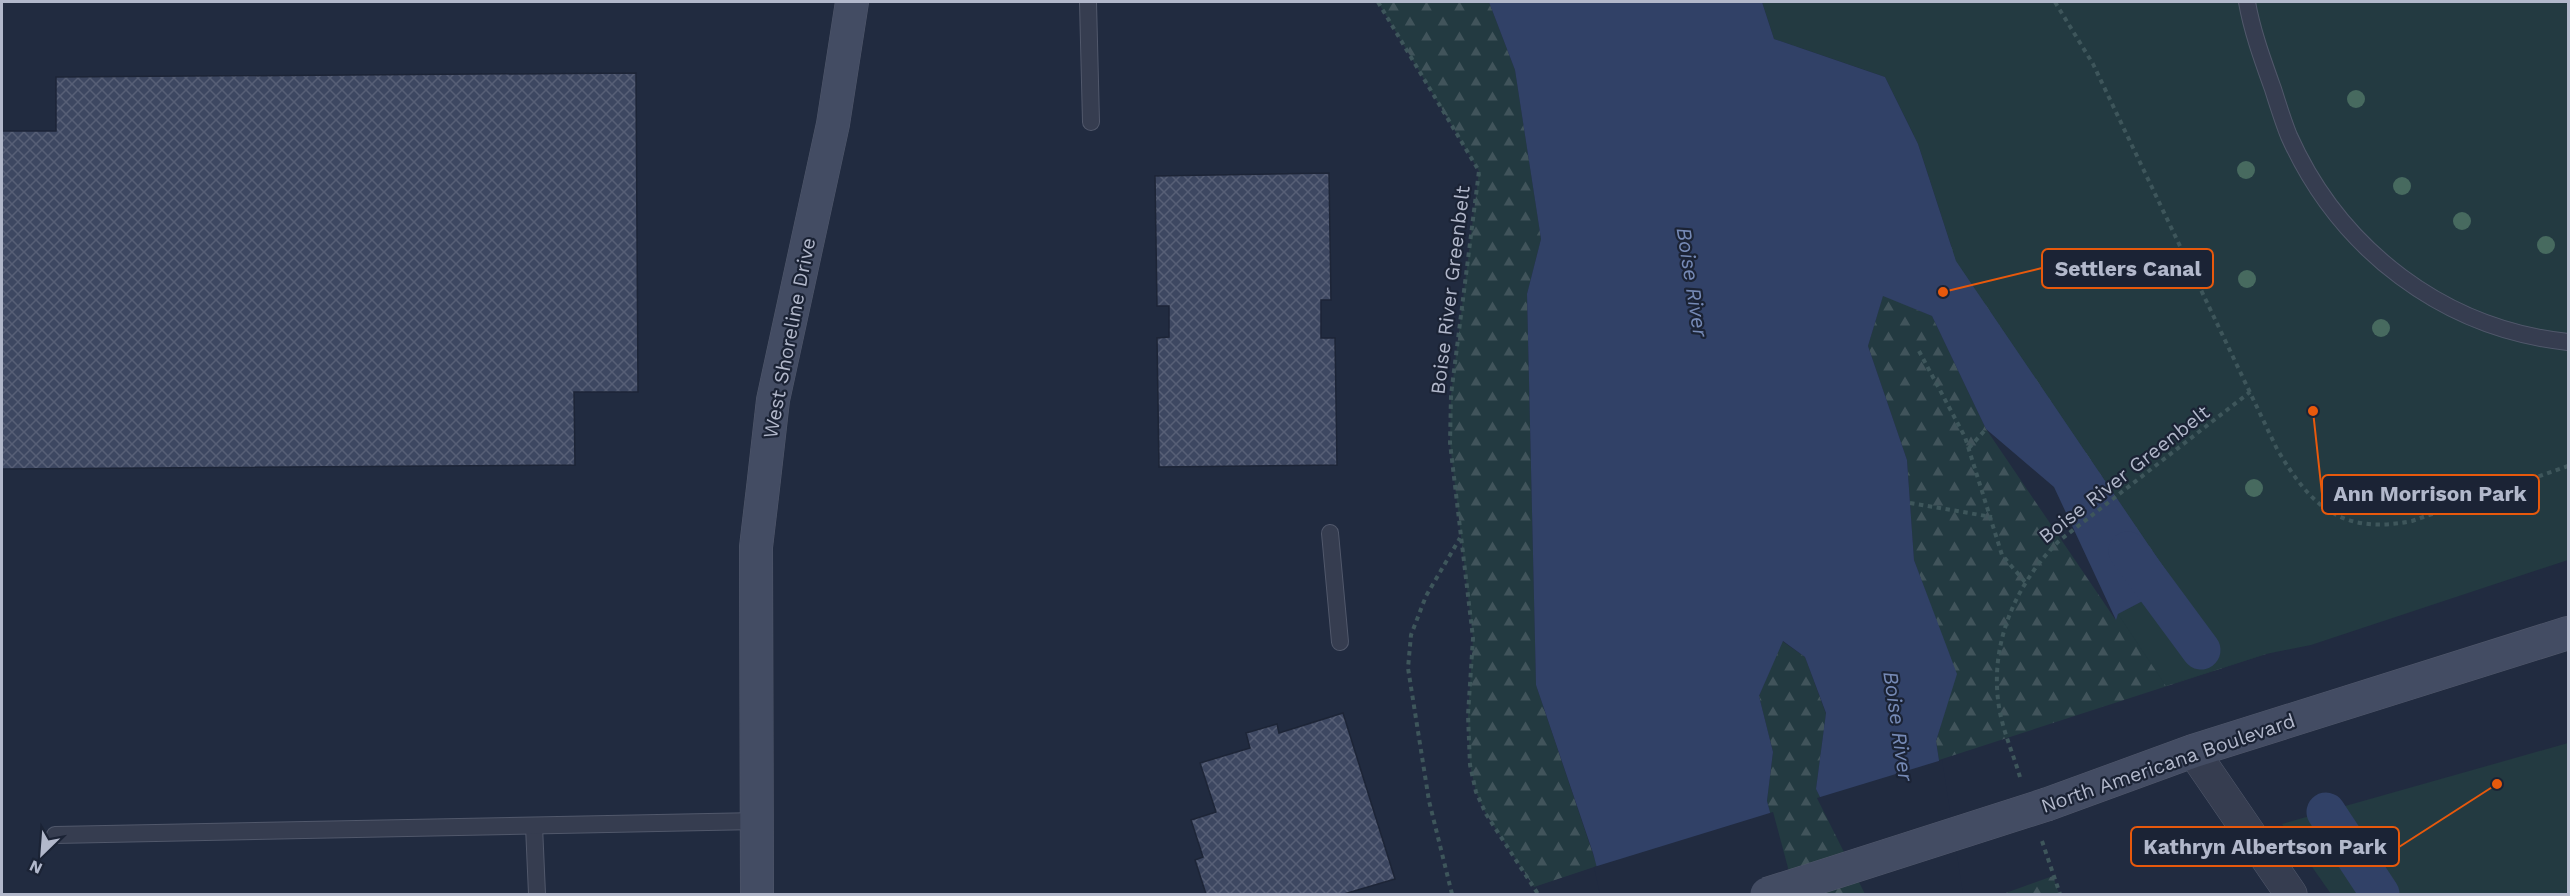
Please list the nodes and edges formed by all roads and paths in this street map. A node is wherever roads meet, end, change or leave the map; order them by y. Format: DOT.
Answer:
graph roads {
  1 [pos="852,2"];
  2 [pos="1088,2"];
  3 [pos="1378,2"];
  4 [pos="2055,2"];
  5 [pos="2247,2"];
  6 [pos="1091,122"];
  7 [pos="2568,342"];
  8 [pos="1918,351"];
  9 [pos="2250,392"];
  10 [pos="1986,429"];
  11 [pos="1969,448"];
  12 [pos="2568,466"];
  13 [pos="1910,503"];
  14 [pos="1992,517"];
  15 [pos="1330,533"];
  16 [pos="1460,538"];
  17 [pos="2025,582"];
  18 [pos="2568,633"];
  19 [pos="1340,642"];
  20 [pos="2193,751"];
  21 [pos="2037,807"];
  22 [pos="758,821"];
  23 [pos="534,826"];
  24 [pos="55,835"];
  25 [pos="537,894"];
  26 [pos="757,894"];
  27 [pos="1452,894"];
  28 [pos="1538,894"];
  29 [pos="1767,894"];
  30 [pos="2060,894"];
  31 [pos="2291,894"];
  1 -- 22 [label="street, West Shoreline Drive"];
  2 -- 6 [label="lane"];
  3 -- 16 [label="path, Boise River Greenbelt"];
  4 -- 9 [label="path"];
  5 -- 7 [label="lane"];
  8 -- 11 [label="path"];
  9 -- 12 [label="path"];
  9 -- 17 [label="path, Boise River Greenbelt"];
  10 -- 11 [label="path"];
  11 -- 14 [label="path"];
  13 -- 14 [label="path"];
  14 -- 17 [label="path"];
  15 -- 19 [label="lane"];
  16 -- 27 [label="path"];
  16 -- 28 [label="path, Boise River Greenbelt"];
  17 -- 21 [label="path, Boise River Greenbelt"];
  18 -- 20 [label="street, North Americana Boulevard"];
  20 -- 21 [label="street, North Americana Boulevard"];
  20 -- 31 [label="street"];
  21 -- 29 [label="street, North Americana Boulevard, bridge"];
  21 -- 30 [label="path, Boise River Greenbelt"];
  22 -- 23 [label="lane"];
  22 -- 26 [label="street, West Shoreline Drive"];
  23 -- 24 [label="lane"];
  23 -- 25 [label="lane"];
}
